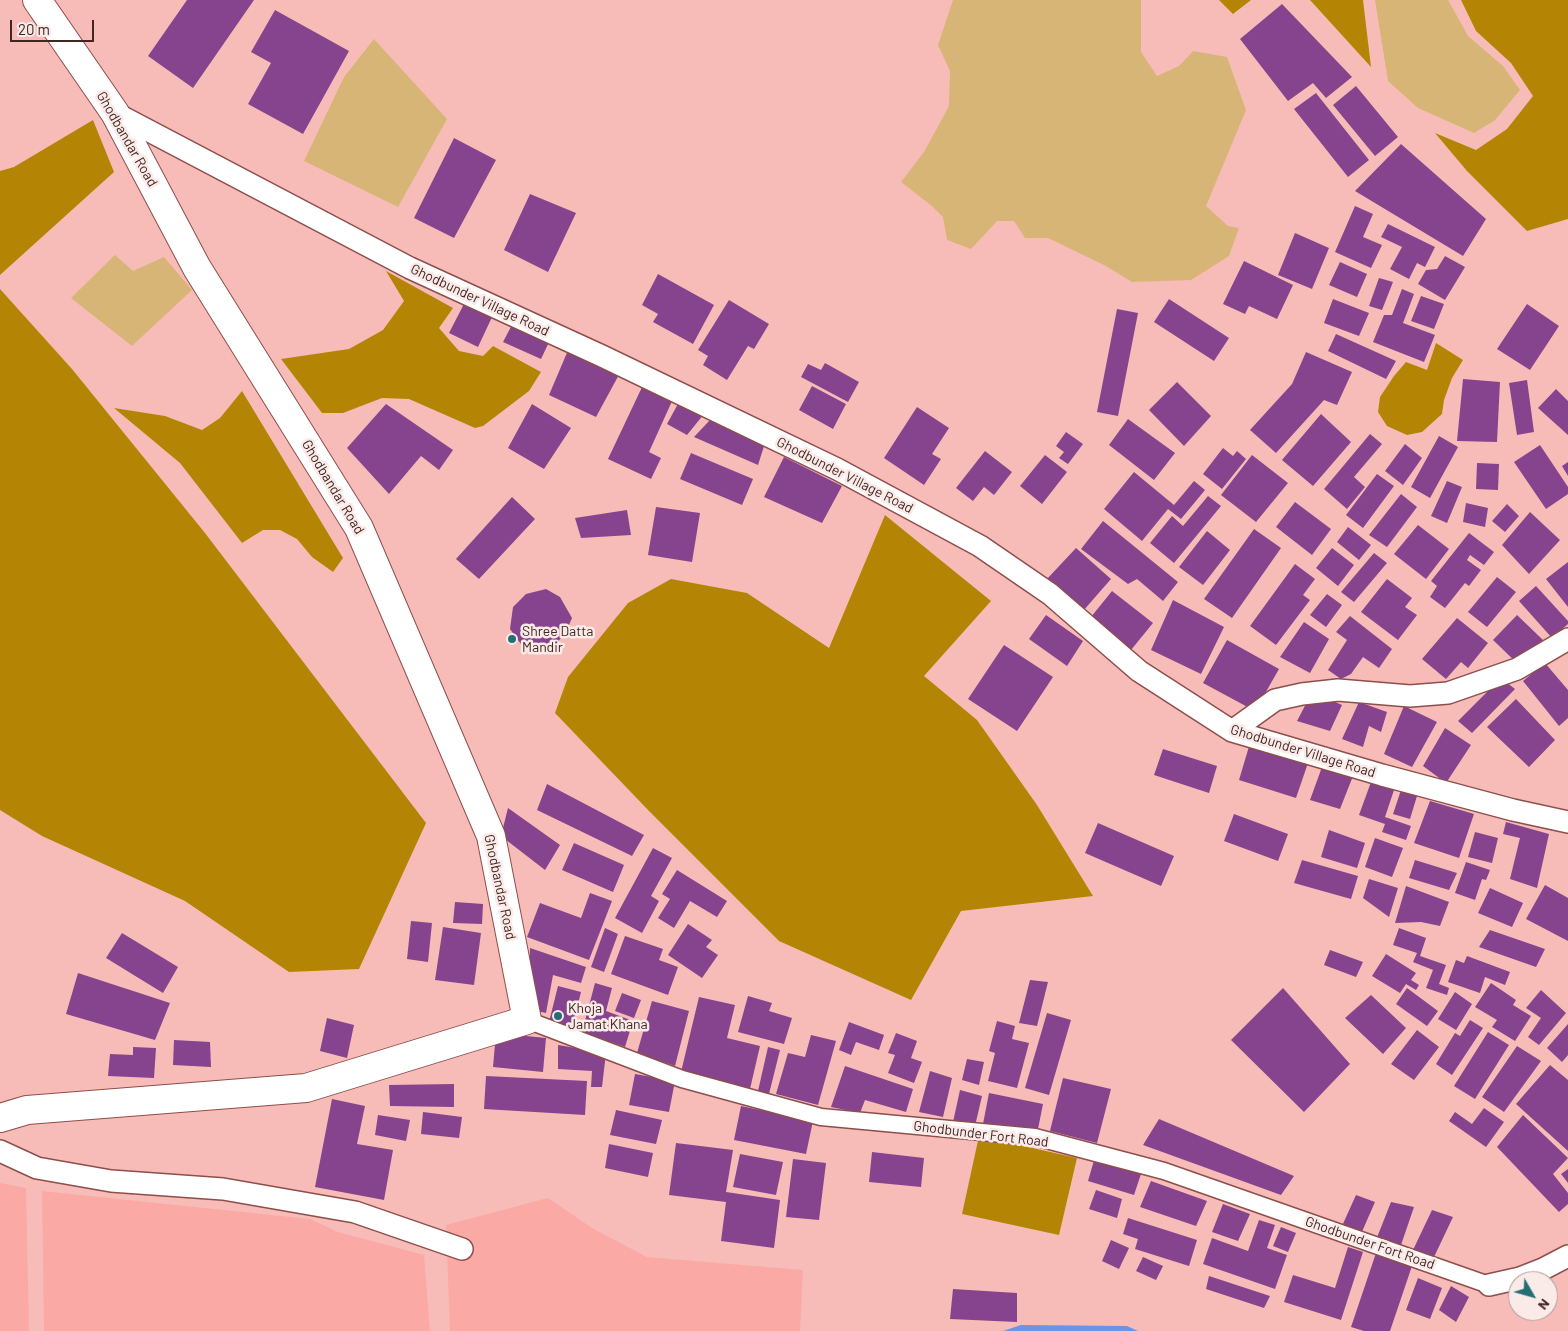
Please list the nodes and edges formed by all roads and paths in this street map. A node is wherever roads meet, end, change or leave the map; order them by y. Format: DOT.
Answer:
graph roads {
  1 [pos="37,0"];
  2 [pos="115,113"];
  3 [pos="1568,639"];
  4 [pos="1232,731"];
  5 [pos="1568,822"];
  6 [pos="527,1020"];
  7 [pos="0,1118"];
  8 [pos="0,1151"];
  9 [pos="462,1250"];
  10 [pos="1568,1256"];
  11 [pos="1488,1285"];
  1 -- 2 [label="street, Ghodbandar Road"];
  2 -- 4 [label="street, Ghodbunder Village Road"];
  2 -- 6 [label="street, Ghodbandar Road"];
  3 -- 4 [label="street"];
  4 -- 5 [label="street, Ghodbunder Village Road"];
  6 -- 7 [label="street"];
  6 -- 11 [label="street, Ghodbunder Fort Road"];
  8 -- 9 [label="street"];
  10 -- 11 [label="street"];
}
